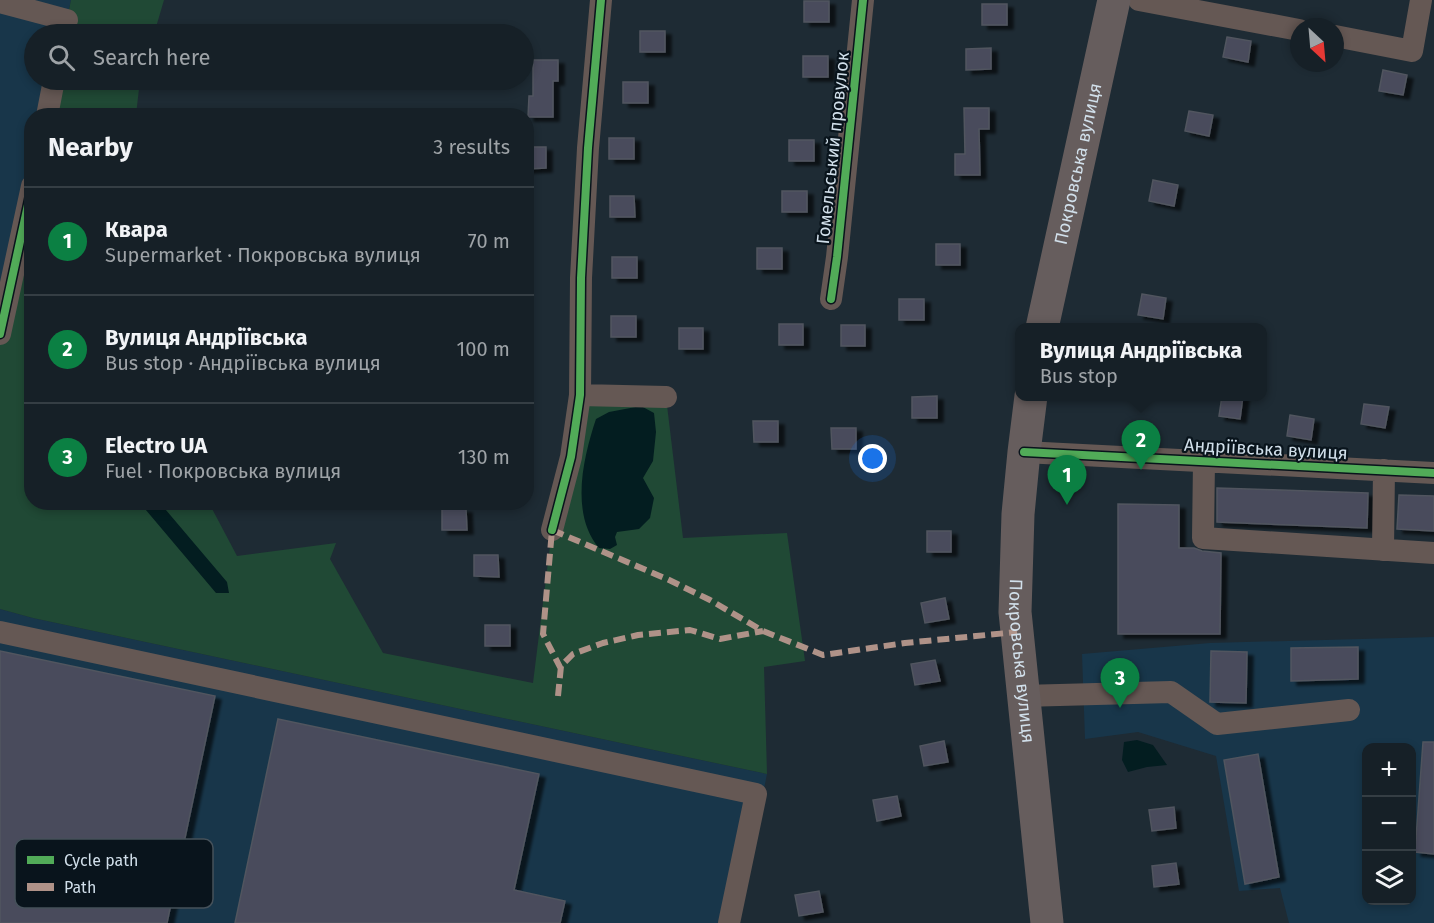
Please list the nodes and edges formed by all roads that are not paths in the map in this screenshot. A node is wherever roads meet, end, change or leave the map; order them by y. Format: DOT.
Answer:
graph roads {
  1 [pos="601,0"];
  2 [pos="863,0"];
  3 [pos="1114,0"];
  4 [pos="1139,0"];
  5 [pos="1420,0"];
  6 [pos="0,2"];
  7 [pos="67,18"];
  8 [pos="1290,28"];
  9 [pos="1344,38"];
  10 [pos="52,90"];
  11 [pos="49,108"];
  12 [pos="24,214"];
  13 [pos="6,278"];
  14 [pos="831,299"];
  15 [pos="1043,323"];
  16 [pos="0,334"];
  17 [pos="580,395"];
  18 [pos="666,397"];
  19 [pos="1030,401"];
  20 [pos="1024,452"];
  21 [pos="1204,461"];
  22 [pos="1384,470"];
  23 [pos="1434,473"];
  24 [pos="552,530"];
  25 [pos="1383,550"];
  26 [pos="1434,553"];
  27 [pos="0,632"];
  28 [pos="1022,696"];
  29 [pos="1349,711"];
  30 [pos="729,923"];
  31 [pos="1047,923"];
  1 -- 17 [label="street"];
  2 -- 14 [label="street, Гомельський провулок"];
  3 -- 15 [label="highway, Покровська вулиця"];
  4 -- 8 [label="street"];
  5 -- 9 [label="street"];
  6 -- 7 [label="street"];
  10 -- 11 [label="street"];
  12 -- 13 [label="street"];
  13 -- 16 [label="street"];
  17 -- 18 [label="street"];
  17 -- 24 [label="street"];
  19 -- 20 [label="highway, Покровська вулиця"];
  20 -- 21 [label="street, Андріївська вулиця"];
  20 -- 28 [label="highway, Покровська вулиця"];
  21 -- 22 [label="street, Андріївська вулиця"];
  21 -- 25 [label="street"];
  22 -- 23 [label="street, Андріївська вулиця"];
  22 -- 25 [label="street"];
  25 -- 26 [label="street"];
  27 -- 30 [label="street"];
  28 -- 29 [label="street"];
  28 -- 31 [label="highway, Покровська вулиця"];
}
